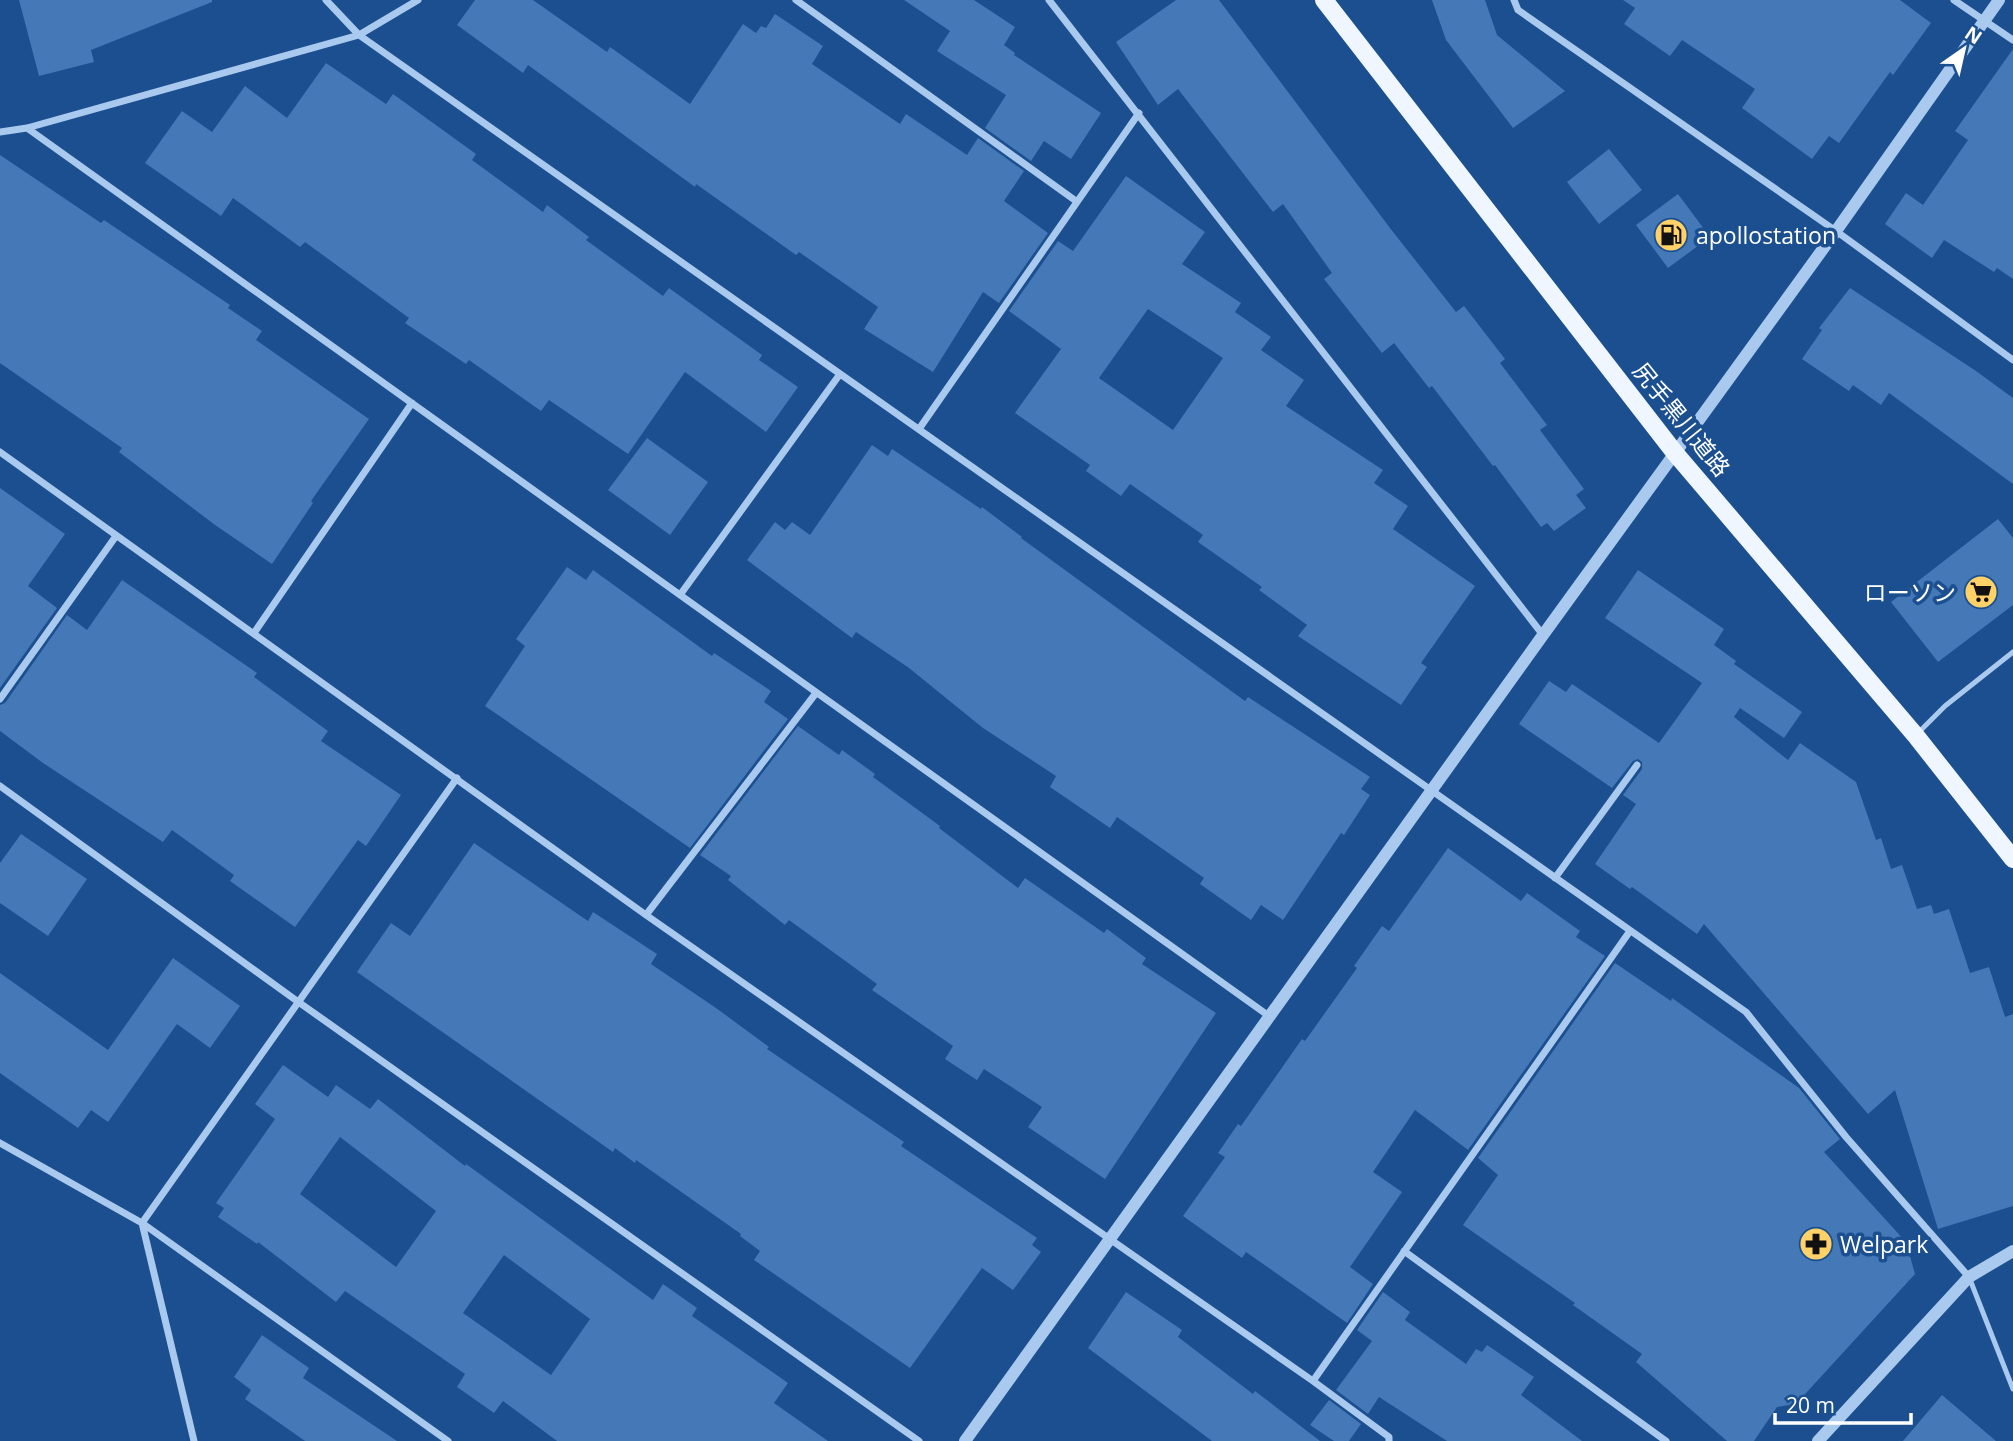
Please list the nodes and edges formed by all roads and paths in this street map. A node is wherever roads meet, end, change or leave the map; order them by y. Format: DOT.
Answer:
graph roads {
  1 [pos="326,0"];
  2 [pos="418,0"];
  3 [pos="796,0"];
  4 [pos="1049,0"];
  5 [pos="1324,0"];
  6 [pos="1514,0"];
  7 [pos="1954,0"];
  8 [pos="1999,0"];
  9 [pos="1984,21"];
  10 [pos="359,35"];
  11 [pos="2013,40"];
  12 [pos="1139,113"];
  13 [pos="27,128"];
  14 [pos="0,132"];
  15 [pos="1076,201"];
  16 [pos="1836,231"];
  17 [pos="2013,360"];
  18 [pos="841,374"];
  19 [pos="412,403"];
  20 [pos="919,429"];
  21 [pos="0,452"];
  22 [pos="1675,453"];
  23 [pos="116,536"];
  24 [pos="680,595"];
  25 [pos="254,632"];
  26 [pos="1543,635"];
  27 [pos="2013,652"];
  28 [pos="816,693"];
  29 [pos="0,699"];
  30 [pos="1916,736"];
  31 [pos="1637,765"];
  32 [pos="457,778"];
  33 [pos="0,786"];
  34 [pos="1431,790"];
  35 [pos="2013,859"];
  36 [pos="1555,878"];
  37 [pos="646,915"];
  38 [pos="1630,930"];
  39 [pos="297,1001"];
  40 [pos="1269,1016"];
  41 [pos="0,1143"];
  42 [pos="142,1223"];
  43 [pos="1110,1238"];
  44 [pos="1405,1251"];
  45 [pos="2013,1251"];
  46 [pos="1969,1277"];
  47 [pos="1313,1381"];
  48 [pos="2013,1389"];
  49 [pos="194,1441"];
  50 [pos="447,1441"];
  51 [pos="919,1441"];
  52 [pos="965,1441"];
  53 [pos="1389,1441"];
  54 [pos="1666,1441"];
  55 [pos="1818,1441"];
  1 -- 10 [label="street"];
  2 -- 10 [label="street"];
  3 -- 15 [label="street"];
  4 -- 12 [label="street"];
  5 -- 22 [label="main road, 尻手黒川道路"];
  6 -- 16 [label="street"];
  7 -- 9 [label="street"];
  8 -- 9 [label="street"];
  9 -- 11 [label="street"];
  9 -- 16 [label="street"];
  10 -- 13 [label="street"];
  10 -- 18 [label="street"];
  12 -- 15 [label="street"];
  12 -- 26 [label="street"];
  13 -- 14 [label="street"];
  13 -- 19 [label="street"];
  15 -- 20 [label="street"];
  16 -- 17 [label="street"];
  16 -- 22 [label="street"];
  18 -- 20 [label="street"];
  18 -- 24 [label="street"];
  19 -- 24 [label="street"];
  19 -- 25 [label="street"];
  20 -- 34 [label="street"];
  21 -- 23 [label="street"];
  22 -- 26 [label="street"];
  22 -- 30 [label="main road, 尻手黒川道路"];
  23 -- 25 [label="street"];
  23 -- 29 [label="street"];
  24 -- 28 [label="street"];
  25 -- 32 [label="street"];
  26 -- 34 [label="street"];
  27 -- 30 [label="lane"];
  28 -- 37 [label="street"];
  28 -- 40 [label="street"];
  30 -- 35 [label="main road, 尻手黒川道路"];
  31 -- 36 [label="street"];
  32 -- 37 [label="street"];
  32 -- 39 [label="street"];
  33 -- 39 [label="street"];
  34 -- 36 [label="street"];
  34 -- 40 [label="street"];
  36 -- 38 [label="street"];
  37 -- 43 [label="street"];
  38 -- 44 [label="street"];
  38 -- 46 [label="street"];
  39 -- 42 [label="street"];
  39 -- 51 [label="street"];
  40 -- 43 [label="street"];
  41 -- 42 [label="street"];
  42 -- 49 [label="street"];
  42 -- 50 [label="street"];
  43 -- 47 [label="street"];
  43 -- 52 [label="street"];
  44 -- 47 [label="street"];
  44 -- 54 [label="street"];
  45 -- 46 [label="street"];
  46 -- 48 [label="lane"];
  46 -- 55 [label="street"];
  47 -- 53 [label="street"];
}
